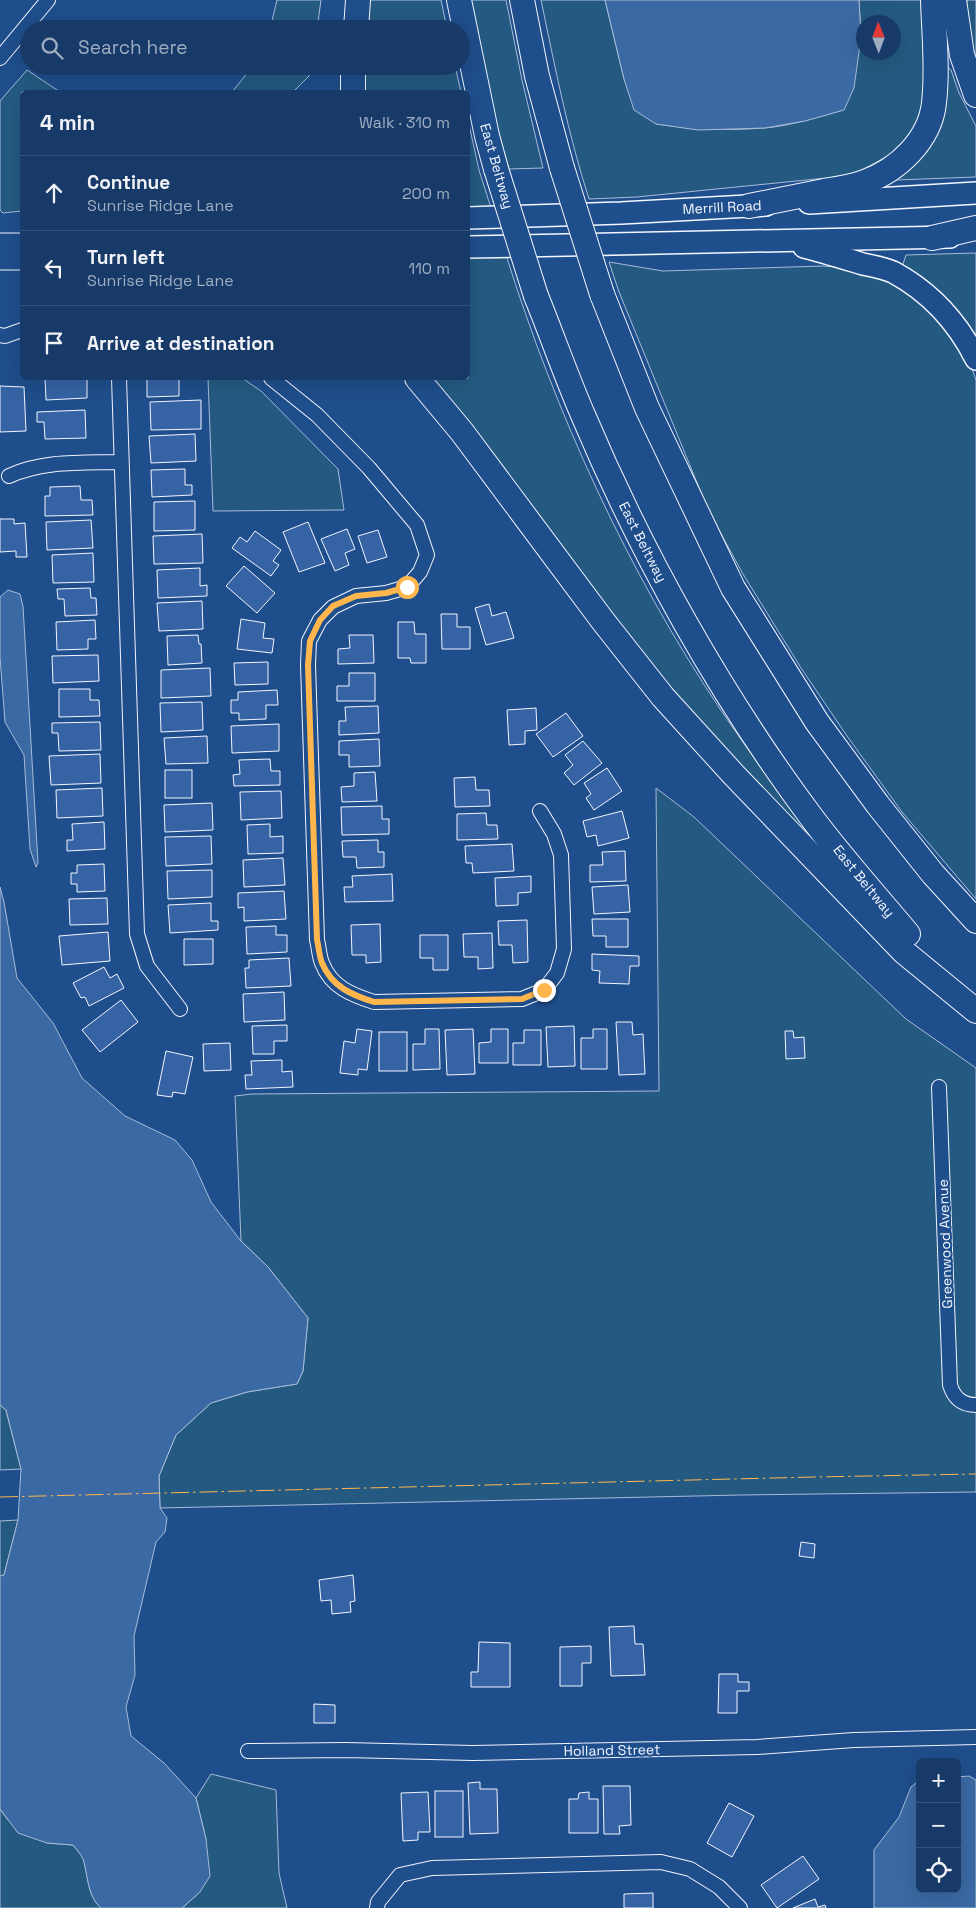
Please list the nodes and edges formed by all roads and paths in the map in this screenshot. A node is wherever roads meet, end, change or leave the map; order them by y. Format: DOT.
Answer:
graph roads {
  1 [pos="48,0"];
  2 [pos="358,0"];
  3 [pos="459,0"];
  4 [pos="522,0"];
  5 [pos="933,0"];
  6 [pos="954,0"];
  7 [pos="960,0"];
  8 [pos="31,20"];
  9 [pos="357,20"];
  10 [pos="463,20"];
  11 [pos="20,34"];
  12 [pos="470,53"];
  13 [pos="962,56"];
  14 [pos="0,58"];
  15 [pos="976,95"];
  16 [pos="975,194"];
  17 [pos="749,206"];
  18 [pos="470,218"];
  19 [pos="976,228"];
  20 [pos="20,231"];
  21 [pos="0,232"];
  22 [pos="976,236"];
  23 [pos="932,238"];
  24 [pos="782,241"];
  25 [pos="0,243"];
  26 [pos="20,243"];
  27 [pos="470,247"];
  28 [pos="0,260"];
  29 [pos="20,260"];
  30 [pos="20,331"];
  31 [pos="0,335"];
  32 [pos="976,359"];
  33 [pos="118,380"];
  34 [pos="273,380"];
  35 [pos="420,380"];
  36 [pos="121,462"];
  37 [pos="9,476"];
  38 [pos="540,811"];
  39 [pos="976,921"];
  40 [pos="180,1009"];
  41 [pos="976,1010"];
  42 [pos="939,1087"];
  43 [pos="976,1405"];
  44 [pos="976,1738"];
  45 [pos="248,1751"];
  46 [pos="377,1908"];
  47 [pos="740,1908"];
  1 -- 8 [label="street"];
  2 -- 9 [label="highway"];
  3 -- 10 [label="highway, East Beltway, bridge"];
  4 -- 39 [label="highway, bridge"];
  5 -- 17 [label="highway"];
  6 -- 13 [label="highway"];
  7 -- 13 [label="highway"];
  11 -- 14 [label="street"];
  12 -- 41 [label="highway, East Beltway, bridge"];
  13 -- 15 [label="highway"];
  16 -- 17 [label="main road, Merrill Road"];
  17 -- 18 [label="main road, Merrill Road"];
  19 -- 23 [label="highway"];
  20 -- 21 [label="main road"];
  22 -- 23 [label="main road"];
  23 -- 24 [label="main road"];
  24 -- 27 [label="main road"];
  24 -- 32 [label="main road"];
  25 -- 26 [label="main road"];
  28 -- 29 [label="main road"];
  30 -- 31 [label="street"];
  33 -- 36 [label="street"];
  34 -- 38 [label="street"];
  35 -- 41 [label="highway"];
  36 -- 37 [label="street"];
  36 -- 40 [label="street"];
  42 -- 43 [label="street, Greenwood Avenue"];
  44 -- 45 [label="street, Holland Street"];
  46 -- 47 [label="street"];
}
